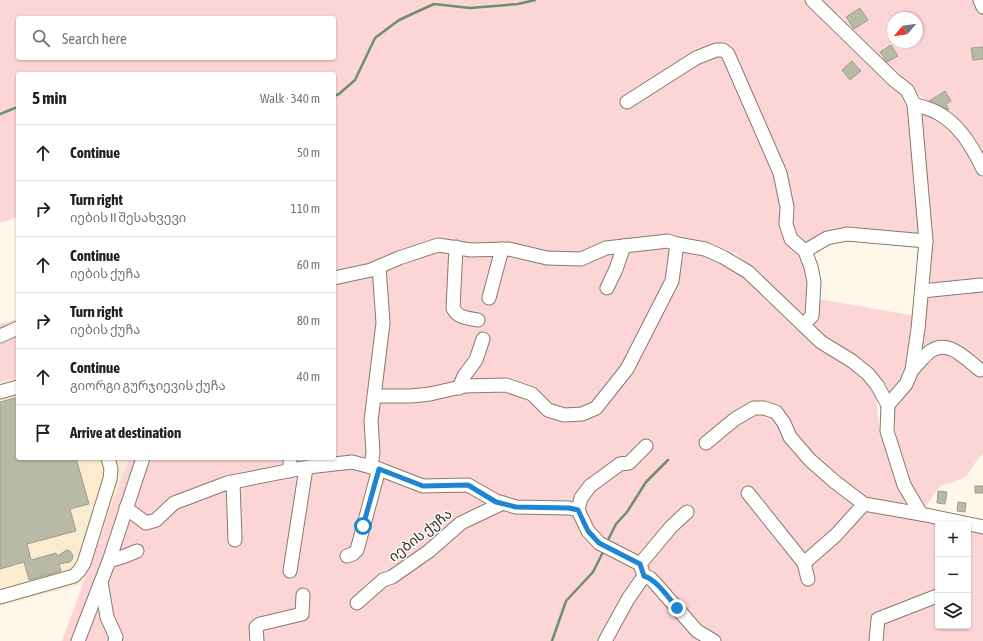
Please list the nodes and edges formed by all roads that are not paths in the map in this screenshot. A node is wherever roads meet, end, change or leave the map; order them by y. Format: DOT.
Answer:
graph roads {
  1 [pos="812,0"];
  2 [pos="980,0"];
  3 [pos="983,8"];
  4 [pos="627,102"];
  5 [pos="914,104"];
  6 [pos="983,169"];
  7 [pos="926,241"];
  8 [pos="677,244"];
  9 [pos="624,246"];
  10 [pos="456,247"];
  11 [pos="502,250"];
  12 [pos="805,251"];
  13 [pos="379,267"];
  14 [pos="336,278"];
  15 [pos="981,285"];
  16 [pos="607,288"];
  17 [pos="922,291"];
  18 [pos="489,298"];
  19 [pos="478,320"];
  20 [pos="803,325"];
  21 [pos="16,329"];
  22 [pos="0,336"];
  23 [pos="483,339"];
  24 [pos="912,370"];
  25 [pos="980,370"];
  26 [pos="16,388"];
  27 [pos="459,388"];
  28 [pos="0,392"];
  29 [pos="374,396"];
  30 [pos="888,405"];
  31 [pos="706,443"];
  32 [pos="646,446"];
  33 [pos="109,460"];
  34 [pos="142,460"];
  35 [pos="290,464"];
  36 [pos="306,468"];
  37 [pos="375,468"];
  38 [pos="233,482"];
  39 [pos="748,493"];
  40 [pos="503,504"];
  41 [pos="864,504"];
  42 [pos="126,508"];
  43 [pos="578,510"];
  44 [pos="687,512"];
  45 [pos="921,514"];
  46 [pos="943,521"];
  47 [pos="971,525"];
  48 [pos="983,527"];
  49 [pos="235,540"];
  50 [pos="137,551"];
  51 [pos="347,556"];
  52 [pos="109,561"];
  53 [pos="804,563"];
  54 [pos="642,570"];
  55 [pos="290,571"];
  56 [pos="808,579"];
  57 [pos="101,582"];
  58 [pos="303,595"];
  59 [pos="0,597"];
  60 [pos="935,597"];
  61 [pos="357,603"];
  62 [pos="78,641"];
  63 [pos="115,641"];
  64 [pos="257,641"];
  65 [pos="605,641"];
  66 [pos="714,641"];
  67 [pos="876,641"];
  1 -- 5 [label="street"];
  2 -- 3 [label="street"];
  4 -- 12 [label="street"];
  5 -- 6 [label="street"];
  5 -- 7 [label="street"];
  7 -- 12 [label="street"];
  7 -- 17 [label="street"];
  8 -- 9 [label="street"];
  8 -- 20 [label="street"];
  8 -- 27 [label="street"];
  9 -- 11 [label="street"];
  9 -- 16 [label="street"];
  10 -- 11 [label="street"];
  10 -- 13 [label="street"];
  10 -- 19 [label="street"];
  11 -- 18 [label="street"];
  12 -- 20 [label="street"];
  13 -- 14 [label="street"];
  13 -- 29 [label="street"];
  15 -- 17 [label="street"];
  17 -- 24 [label="street"];
  20 -- 30 [label="street"];
  21 -- 22 [label="street"];
  23 -- 27 [label="street"];
  24 -- 25 [label="street"];
  24 -- 30 [label="street"];
  26 -- 28 [label="street"];
  27 -- 29 [label="street"];
  29 -- 37 [label="street"];
  30 -- 45 [label="street"];
  31 -- 41 [label="street"];
  32 -- 43 [label="street"];
  33 -- 59 [label="street"];
  34 -- 42 [label="street"];
  35 -- 36 [label="street"];
  35 -- 38 [label="street"];
  36 -- 37 [label="street"];
  36 -- 55 [label="street"];
  37 -- 40 [label="street"];
  37 -- 51 [label="street"];
  38 -- 42 [label="street"];
  38 -- 49 [label="street"];
  39 -- 53 [label="street"];
  40 -- 43 [label="street"];
  40 -- 61 [label="street, იების ქუჩა"];
  41 -- 45 [label="street"];
  41 -- 53 [label="street"];
  42 -- 52 [label="street"];
  43 -- 54 [label="street"];
  44 -- 54 [label="street"];
  45 -- 46 [label="street"];
  47 -- 48 [label="street"];
  50 -- 52 [label="street"];
  52 -- 57 [label="street"];
  53 -- 56 [label="street"];
  54 -- 65 [label="street"];
  54 -- 66 [label="street"];
  57 -- 62 [label="street"];
  57 -- 63 [label="street"];
  58 -- 64 [label="street"];
  60 -- 67 [label="street"];
}
